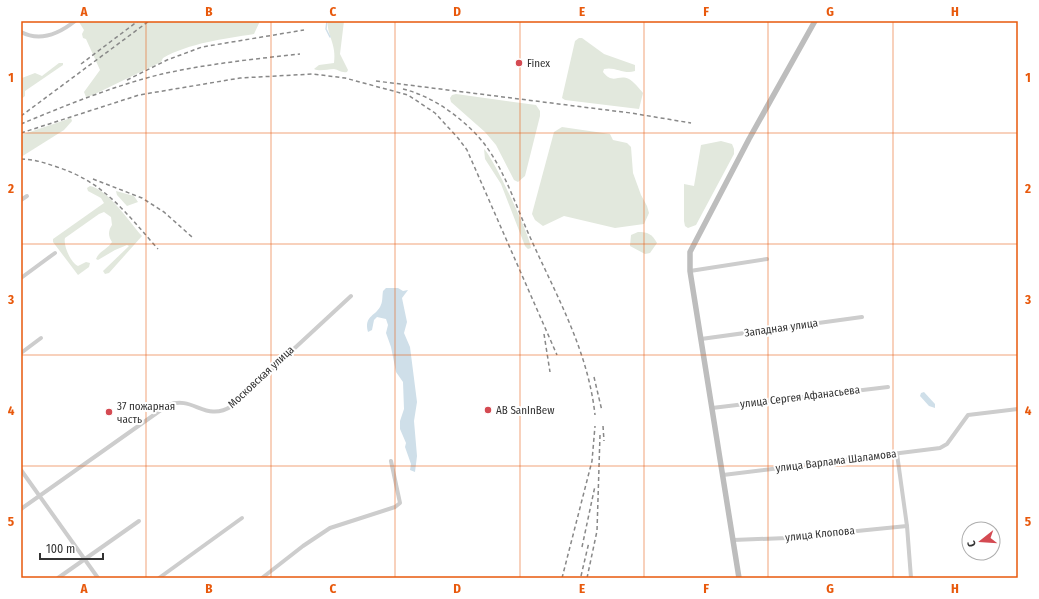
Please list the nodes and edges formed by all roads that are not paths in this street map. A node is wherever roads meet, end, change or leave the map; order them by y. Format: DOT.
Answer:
graph roads {
  1 [pos="75,21"];
  2 [pos="815,21"];
  3 [pos="21,32"];
  4 [pos="27,196"];
  5 [pos="21,200"];
  6 [pos="55,253"];
  7 [pos="767,259"];
  8 [pos="690,271"];
  9 [pos="21,278"];
  10 [pos="351,296"];
  11 [pos="862,317"];
  12 [pos="41,338"];
  13 [pos="701,339"];
  14 [pos="21,353"];
  15 [pos="888,387"];
  16 [pos="712,408"];
  17 [pos="1018,408"];
  18 [pos="897,454"];
  19 [pos="391,461"];
  20 [pos="21,470"];
  21 [pos="723,475"];
  22 [pos="39,496"];
  23 [pos="21,509"];
  24 [pos="242,518"];
  25 [pos="139,522"];
  26 [pos="907,526"];
  27 [pos="733,540"];
  28 [pos="85,560"];
  29 [pos="58,578"];
  30 [pos="98,578"];
  31 [pos="159,578"];
  32 [pos="262,578"];
  33 [pos="739,578"];
  34 [pos="911,578"];
  1 -- 3 [label="street"];
  2 -- 8 [label="street"];
  4 -- 5 [label="street"];
  6 -- 9 [label="street"];
  7 -- 8 [label="street"];
  8 -- 13 [label="street"];
  10 -- 22 [label="street, Московская улица"];
  11 -- 13 [label="street, Западная улица"];
  12 -- 14 [label="street"];
  13 -- 16 [label="street"];
  15 -- 16 [label="street, улица Сергея Афанасьева"];
  16 -- 21 [label="street"];
  17 -- 18 [label="street, улица Варлама Шаламова"];
  18 -- 21 [label="street, улица Варлама Шаламова"];
  18 -- 26 [label="street"];
  19 -- 32 [label="street"];
  20 -- 22 [label="street"];
  21 -- 27 [label="street"];
  22 -- 23 [label="street, Московская улица"];
  22 -- 28 [label="street"];
  24 -- 31 [label="street"];
  25 -- 28 [label="street"];
  26 -- 27 [label="street, улица Клопова"];
  26 -- 34 [label="street"];
  27 -- 33 [label="street"];
  28 -- 29 [label="street"];
  28 -- 30 [label="street"];
}
